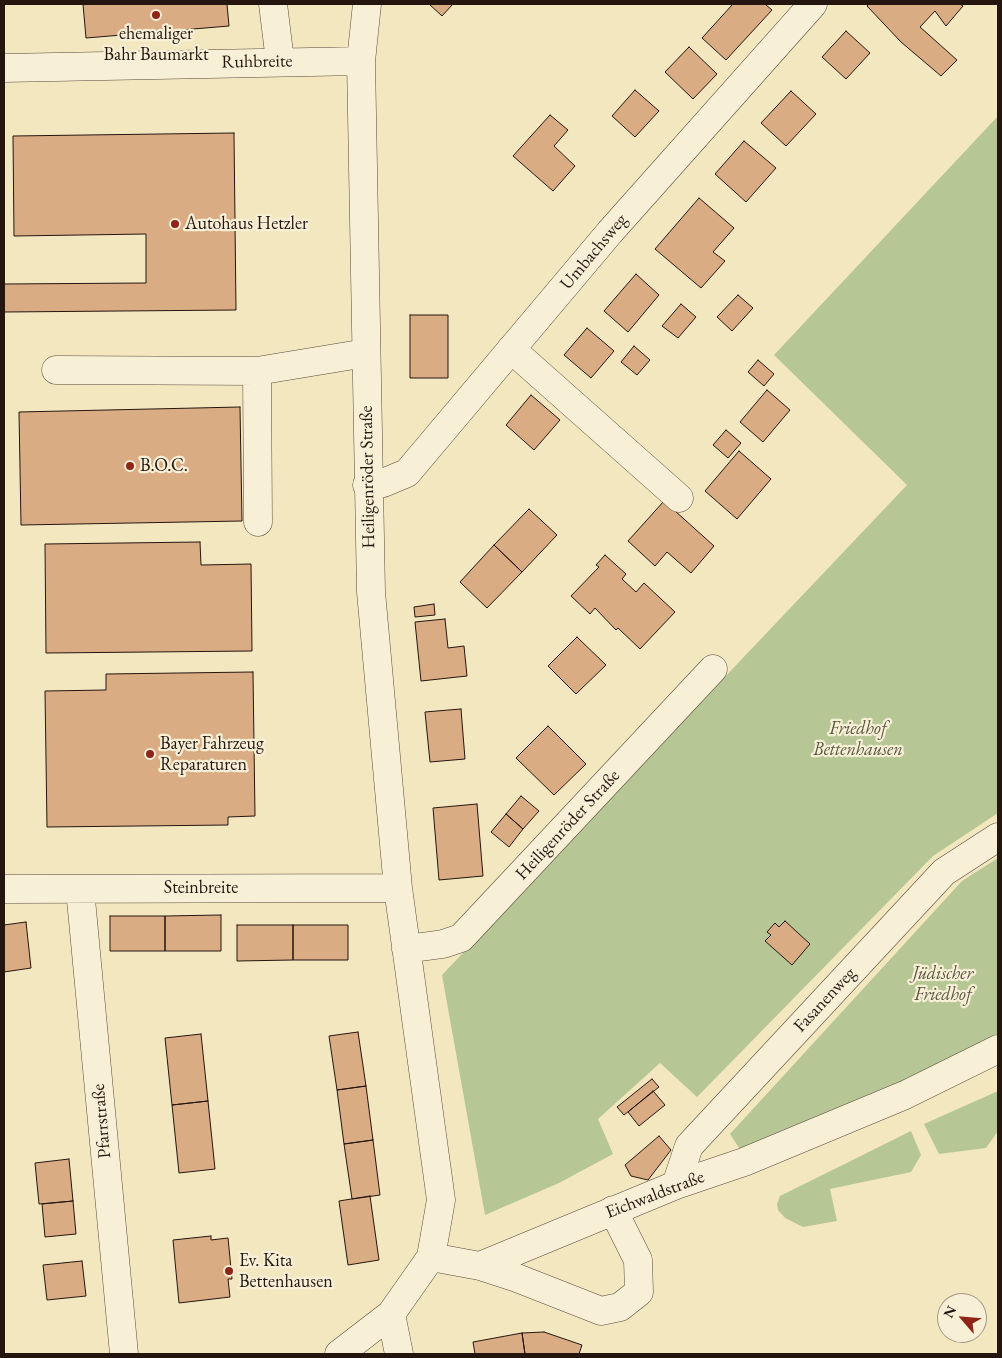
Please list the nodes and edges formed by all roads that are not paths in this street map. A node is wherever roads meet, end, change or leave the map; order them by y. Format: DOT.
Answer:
graph roads {
  1 [pos="273,4"];
  2 [pos="367,4"];
  3 [pos="813,4"];
  4 [pos="280,61"];
  5 [pos="361,61"];
  6 [pos="4,68"];
  7 [pos="511,349"];
  8 [pos="366,354"];
  9 [pos="56,370"];
  10 [pos="257,371"];
  11 [pos="367,485"];
  12 [pos="679,498"];
  13 [pos="258,522"];
  14 [pos="713,670"];
  15 [pos="998,837"];
  16 [pos="398,888"];
  17 [pos="4,889"];
  18 [pos="80,889"];
  19 [pos="406,949"];
  20 [pos="998,1049"];
  21 [pos="676,1185"];
  22 [pos="613,1210"];
  23 [pos="431,1257"];
  24 [pos="480,1266"];
  25 [pos="391,1314"];
  26 [pos="124,1354"];
  27 [pos="339,1354"];
  28 [pos="399,1354"];
  1 -- 4 [label="street"];
  2 -- 5 [label="street, Heiligenröder Straße"];
  3 -- 7 [label="street, Umbachsweg"];
  4 -- 5 [label="street, Ruhbreite"];
  4 -- 6 [label="street, Ruhbreite"];
  5 -- 8 [label="street, Heiligenröder Straße"];
  7 -- 11 [label="street, Umbachsweg"];
  7 -- 12 [label="street"];
  8 -- 10 [label="street"];
  8 -- 11 [label="street, Heiligenröder Straße"];
  9 -- 10 [label="street"];
  10 -- 13 [label="street"];
  11 -- 16 [label="street, Heiligenröder Straße"];
  14 -- 19 [label="street, Heiligenröder Straße"];
  15 -- 21 [label="street, Fasanenweg"];
  16 -- 18 [label="street, Steinbreite"];
  16 -- 19 [label="street, Heiligenröder Straße"];
  17 -- 18 [label="street, Steinbreite"];
  18 -- 26 [label="street, Pfarrstraße"];
  19 -- 23 [label="street, Heiligenröder Straße"];
  20 -- 21 [label="street, Eichwaldstraße"];
  21 -- 22 [label="street, Eichwaldstraße"];
  22 -- 24 [label="street, Eichwaldstraße"];
  22 -- 24 [label="street"];
  23 -- 24 [label="street"];
  23 -- 25 [label="street"];
  25 -- 27 [label="street"];
  25 -- 28 [label="street"];
}
